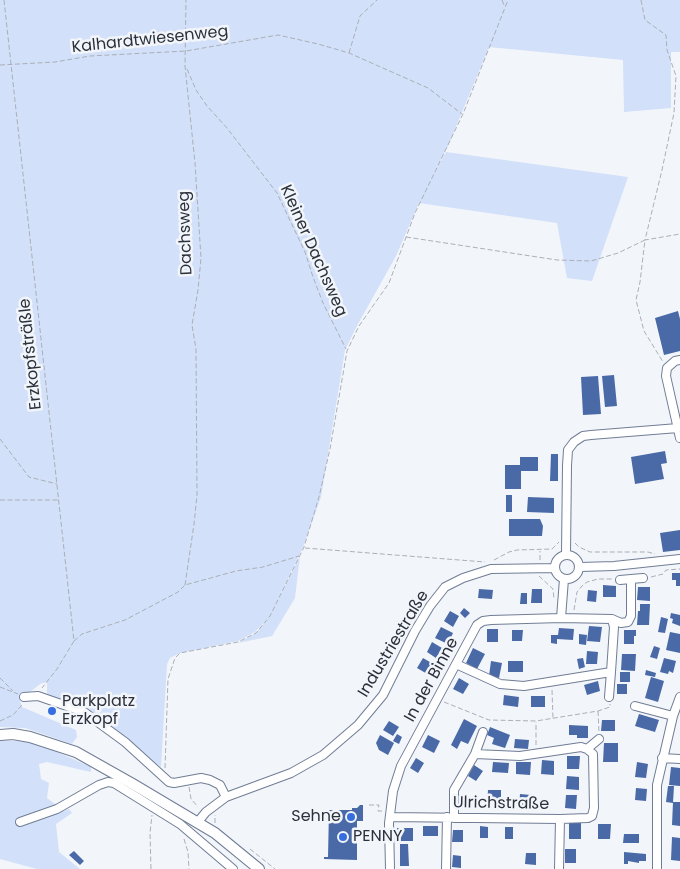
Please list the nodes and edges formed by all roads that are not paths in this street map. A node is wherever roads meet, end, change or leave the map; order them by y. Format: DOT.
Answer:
graph roads {
  1 [pos="680,360"];
  2 [pos="678,428"];
  3 [pos="680,438"];
  4 [pos="566,554"];
  5 [pos="680,559"];
  6 [pos="580,567"];
  7 [pos="554,568"];
  8 [pos="643,578"];
  9 [pos="564,579"];
  10 [pos="631,579"];
  11 [pos="620,580"];
  12 [pos="561,618"];
  13 [pos="612,620"];
  14 [pos="456,664"];
  15 [pos="611,672"];
  16 [pos="609,697"];
  17 [pos="680,697"];
  18 [pos="23,701"];
  19 [pos="635,706"];
  20 [pos="673,716"];
  21 [pos="483,732"];
  22 [pos="0,735"];
  23 [pos="599,738"];
  24 [pos="587,749"];
  25 [pos="475,754"];
  26 [pos="662,758"];
  27 [pos="680,758"];
  28 [pos="226,797"];
  29 [pos="391,814"];
  30 [pos="450,818"];
  31 [pos="560,819"];
  32 [pos="20,822"];
  33 [pos="197,822"];
  34 [pos="233,869"];
  35 [pos="259,869"];
  36 [pos="390,869"];
  37 [pos="446,869"];
  38 [pos="559,869"];
  39 [pos="657,869"];
  1 -- 2 [label="street"];
  2 -- 3 [label="street"];
  2 -- 4 [label="street"];
  4 -- 6 [label="street"];
  4 -- 7 [label="street"];
  5 -- 6 [label="street"];
  6 -- 9 [label="street"];
  7 -- 9 [label="street"];
  7 -- 28 [label="street, Industriestraße"];
  8 -- 10 [label="street"];
  9 -- 12 [label="street"];
  10 -- 11 [label="street"];
  10 -- 13 [label="street"];
  12 -- 13 [label="street"];
  12 -- 14 [label="street, In der Binne"];
  13 -- 15 [label="street"];
  14 -- 15 [label="street"];
  14 -- 29 [label="street, In der Binne"];
  15 -- 16 [label="street"];
  17 -- 20 [label="street"];
  18 -- 28 [label="street"];
  19 -- 20 [label="street"];
  20 -- 26 [label="street"];
  21 -- 25 [label="street"];
  22 -- 33 [label="main road"];
  23 -- 24 [label="street"];
  24 -- 25 [label="street"];
  24 -- 31 [label="street"];
  25 -- 30 [label="street"];
  26 -- 27 [label="street"];
  26 -- 39 [label="street"];
  28 -- 33 [label="street, Industriestraße"];
  29 -- 30 [label="street, Ulrichstraße"];
  29 -- 36 [label="street, In der Binne"];
  30 -- 31 [label="street, Ulrichstraße"];
  30 -- 37 [label="street"];
  31 -- 38 [label="street, Ulrichstraße"];
  32 -- 34 [label="street"];
  33 -- 35 [label="main road"];
}
